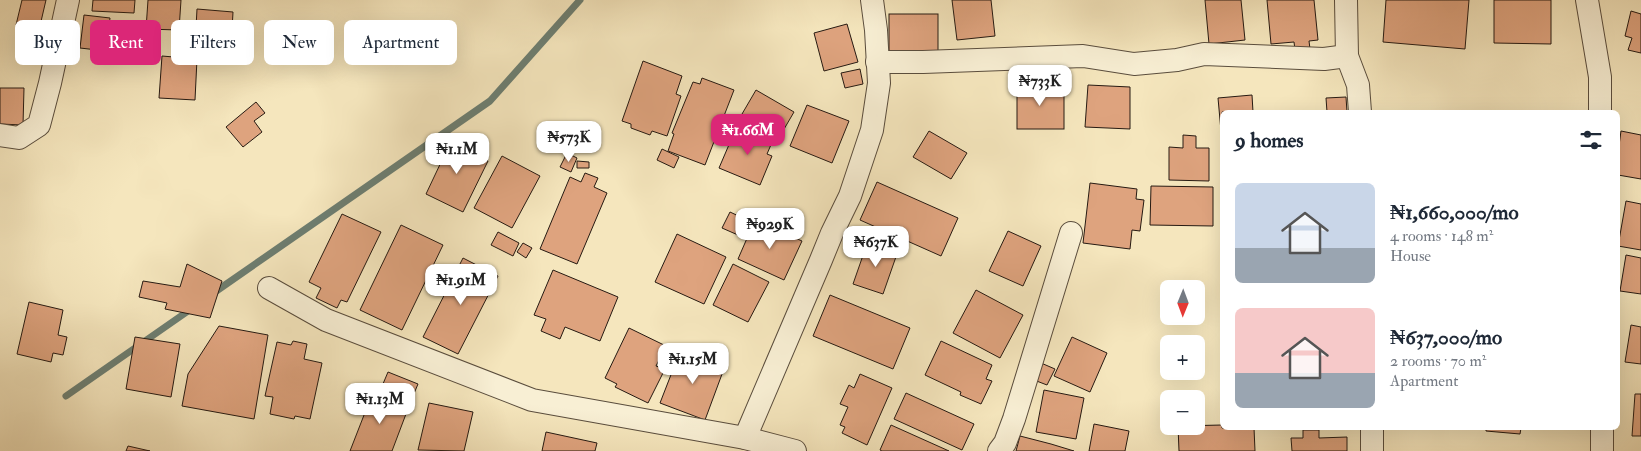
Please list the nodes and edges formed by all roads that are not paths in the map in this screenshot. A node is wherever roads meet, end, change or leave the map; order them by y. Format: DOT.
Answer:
graph roads {
  1 [pos="68,0"];
  2 [pos="872,0"];
  3 [pos="1346,0"];
  4 [pos="1587,0"];
  5 [pos="1347,56"];
  6 [pos="878,62"];
  7 [pos="1360,110"];
  8 [pos="1600,110"];
  9 [pos="0,135"];
  10 [pos="1071,233"];
  11 [pos="268,288"];
  12 [pos="1372,430"];
  13 [pos="1602,430"];
  14 [pos="745,438"];
  15 [pos="795,451"];
  16 [pos="999,451"];
  17 [pos="1372,451"];
  18 [pos="1602,451"];
  1 -- 9 [label="street"];
  2 -- 6 [label="street"];
  3 -- 5 [label="street"];
  4 -- 8 [label="street"];
  5 -- 6 [label="street"];
  5 -- 7 [label="street"];
  6 -- 14 [label="street"];
  10 -- 16 [label="street"];
  11 -- 14 [label="street"];
  12 -- 17 [label="street"];
  13 -- 18 [label="street"];
  14 -- 15 [label="street"];
}
